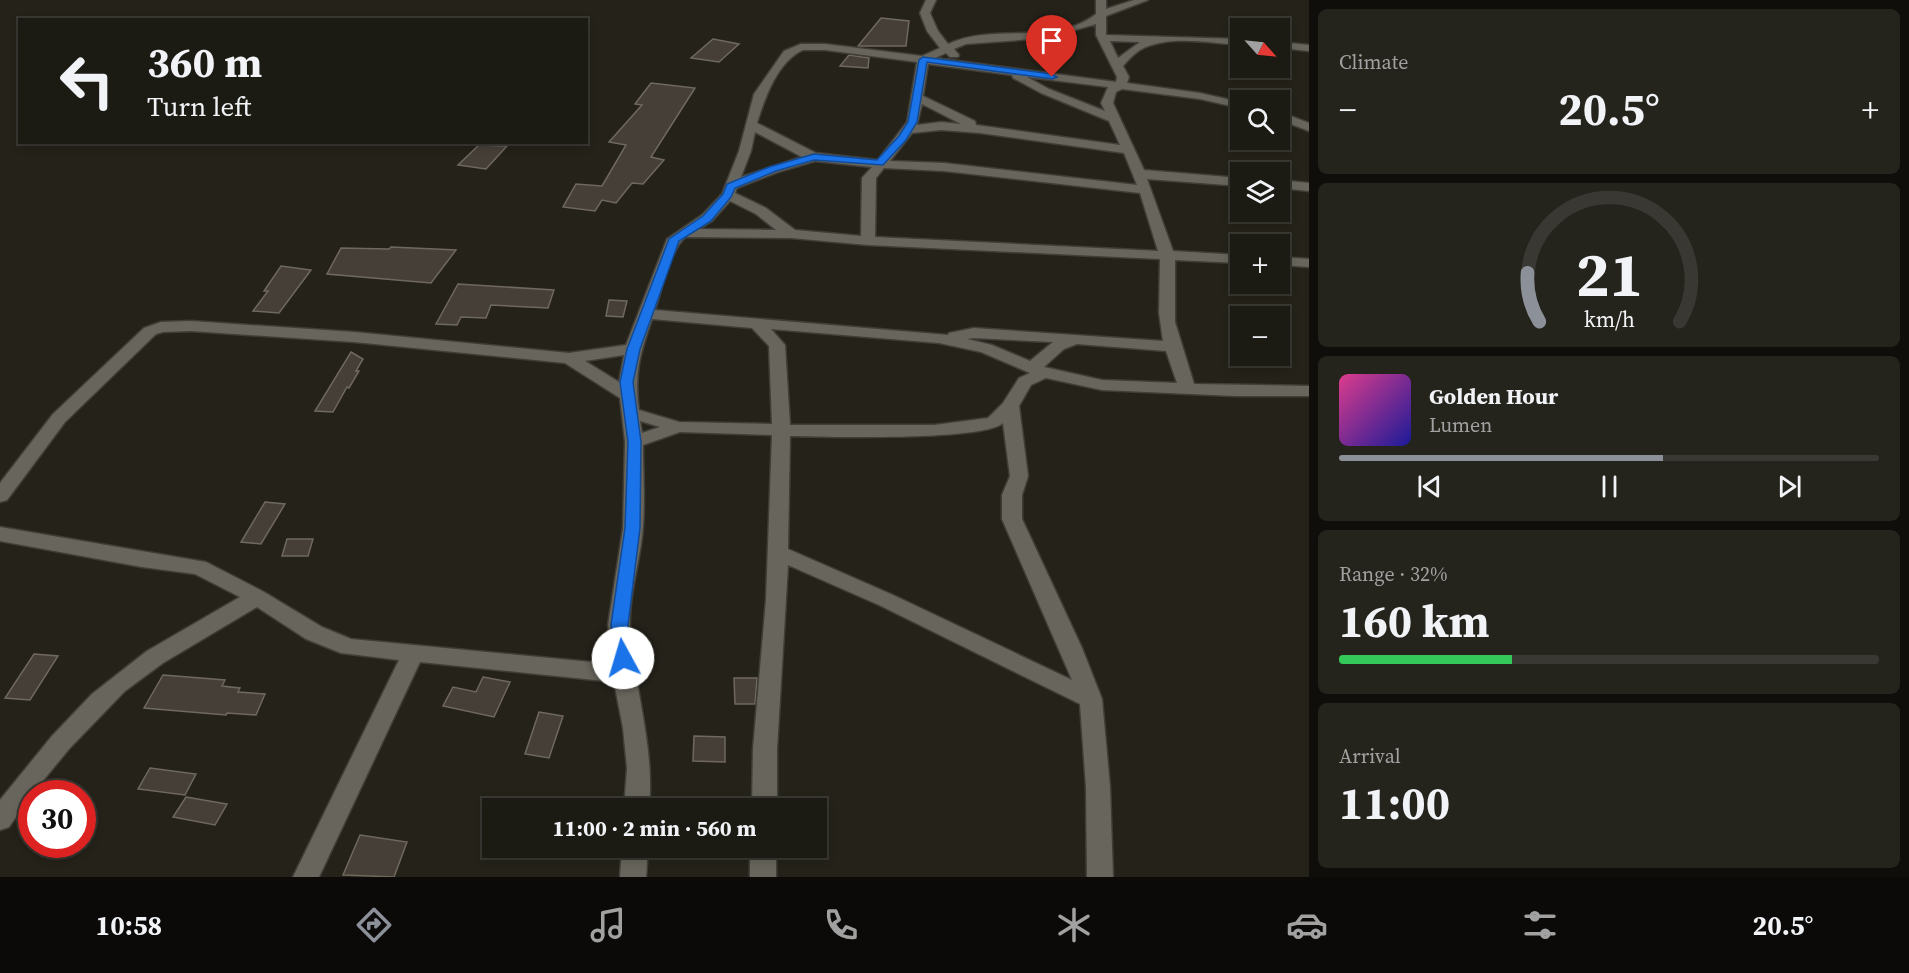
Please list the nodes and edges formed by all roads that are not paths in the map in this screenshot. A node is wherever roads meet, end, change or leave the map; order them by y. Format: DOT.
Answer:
graph roads {
  1 [pos="931,0"];
  2 [pos="1101,0"];
  3 [pos="1143,0"];
  4 [pos="1102,14"];
  5 [pos="1103,38"];
  6 [pos="1162,40"];
  7 [pos="1230,42"];
  8 [pos="1290,46"];
  9 [pos="945,48"];
  10 [pos="1309,48"];
  11 [pos="923,60"];
  12 [pos="968,65"];
  13 [pos="1117,65"];
  14 [pos="1009,71"];
  15 [pos="1120,86"];
  16 [pos="918,98"];
  17 [pos="1230,103"];
  18 [pos="1290,111"];
  19 [pos="1309,113"];
  20 [pos="1114,118"];
  21 [pos="1290,120"];
  22 [pos="750,125"];
  23 [pos="1309,127"];
  24 [pos="980,129"];
  25 [pos="908,130"];
  26 [pos="1126,150"];
  27 [pos="814,157"];
  28 [pos="879,163"];
  29 [pos="1139,174"];
  30 [pos="1230,181"];
  31 [pos="1290,185"];
  32 [pos="1309,187"];
  33 [pos="1145,190"];
  34 [pos="729,191"];
  35 [pos="684,233"];
  36 [pos="791,234"];
  37 [pos="868,242"];
  38 [pos="1167,254"];
  39 [pos="1230,258"];
  40 [pos="1290,262"];
  41 [pos="1309,263"];
  42 [pos="645,314"];
  43 [pos="757,323"];
  44 [pos="793,326"];
  45 [pos="939,338"];
  46 [pos="1071,341"];
  47 [pos="777,345"];
  48 [pos="1175,347"];
  49 [pos="633,349"];
  50 [pos="569,358"];
  51 [pos="1038,370"];
  52 [pos="1187,389"];
  53 [pos="1309,391"];
  54 [pos="629,404"];
  55 [pos="1010,406"];
  56 [pos="678,427"];
  57 [pos="781,430"];
  58 [pos="634,442"];
  59 [pos="0,496"];
  60 [pos="0,534"];
  61 [pos="778,553"];
  62 [pos="257,597"];
  63 [pos="413,654"];
  64 [pos="625,674"];
  65 [pos="1091,699"];
  66 [pos="638,798"];
  67 [pos="764,798"];
  68 [pos="0,819"];
  69 [pos="634,858"];
  70 [pos="763,858"];
  71 [pos="306,877"];
  72 [pos="633,877"];
  73 [pos="763,877"];
  74 [pos="1100,877"];
  1 -- 9 [label="street"];
  2 -- 4 [label="street"];
  3 -- 4 [label="street"];
  4 -- 5 [label="street"];
  4 -- 9 [label="street"];
  5 -- 6 [label="street"];
  5 -- 13 [label="street"];
  6 -- 7 [label="street"];
  6 -- 13 [label="street"];
  8 -- 10 [label="street"];
  9 -- 11 [label="street"];
  9 -- 12 [label="street"];
  11 -- 12 [label="street"];
  11 -- 16 [label="street"];
  11 -- 22 [label="street"];
  12 -- 14 [label="street"];
  13 -- 15 [label="street"];
  14 -- 15 [label="street"];
  14 -- 20 [label="street"];
  15 -- 17 [label="street"];
  15 -- 20 [label="street"];
  16 -- 24 [label="street"];
  16 -- 25 [label="street"];
  18 -- 19 [label="street"];
  20 -- 26 [label="street"];
  21 -- 23 [label="street"];
  22 -- 27 [label="street"];
  22 -- 34 [label="street"];
  24 -- 25 [label="street"];
  24 -- 26 [label="street"];
  25 -- 28 [label="street"];
  26 -- 29 [label="street"];
  27 -- 28 [label="street"];
  27 -- 34 [label="street"];
  28 -- 33 [label="street"];
  28 -- 37 [label="street"];
  29 -- 30 [label="street"];
  29 -- 33 [label="street"];
  31 -- 32 [label="street"];
  33 -- 38 [label="street"];
  34 -- 35 [label="street"];
  34 -- 36 [label="street"];
  35 -- 36 [label="street"];
  35 -- 42 [label="street"];
  36 -- 37 [label="street"];
  37 -- 38 [label="street"];
  38 -- 39 [label="street"];
  38 -- 48 [label="street"];
  40 -- 41 [label="street"];
  42 -- 43 [label="street"];
  42 -- 49 [label="street"];
  43 -- 44 [label="street"];
  43 -- 47 [label="street"];
  44 -- 45 [label="street"];
  44 -- 47 [label="street"];
  45 -- 46 [label="street"];
  45 -- 51 [label="street"];
  46 -- 48 [label="street"];
  46 -- 51 [label="street"];
  47 -- 57 [label="street"];
  48 -- 52 [label="street"];
  49 -- 50 [label="street"];
  49 -- 54 [label="street"];
  50 -- 54 [label="street"];
  50 -- 59 [label="street"];
  51 -- 52 [label="street"];
  51 -- 55 [label="street"];
  52 -- 53 [label="street"];
  54 -- 56 [label="street"];
  54 -- 58 [label="street"];
  55 -- 57 [label="street"];
  55 -- 65 [label="street"];
  56 -- 57 [label="street"];
  56 -- 58 [label="street"];
  57 -- 61 [label="street"];
  58 -- 64 [label="street"];
  60 -- 62 [label="street"];
  61 -- 65 [label="street"];
  61 -- 67 [label="street"];
  62 -- 63 [label="street"];
  62 -- 68 [label="street"];
  63 -- 64 [label="street"];
  63 -- 71 [label="street"];
  64 -- 66 [label="street"];
  65 -- 74 [label="street"];
  69 -- 72 [label="street"];
  70 -- 73 [label="street"];
}
